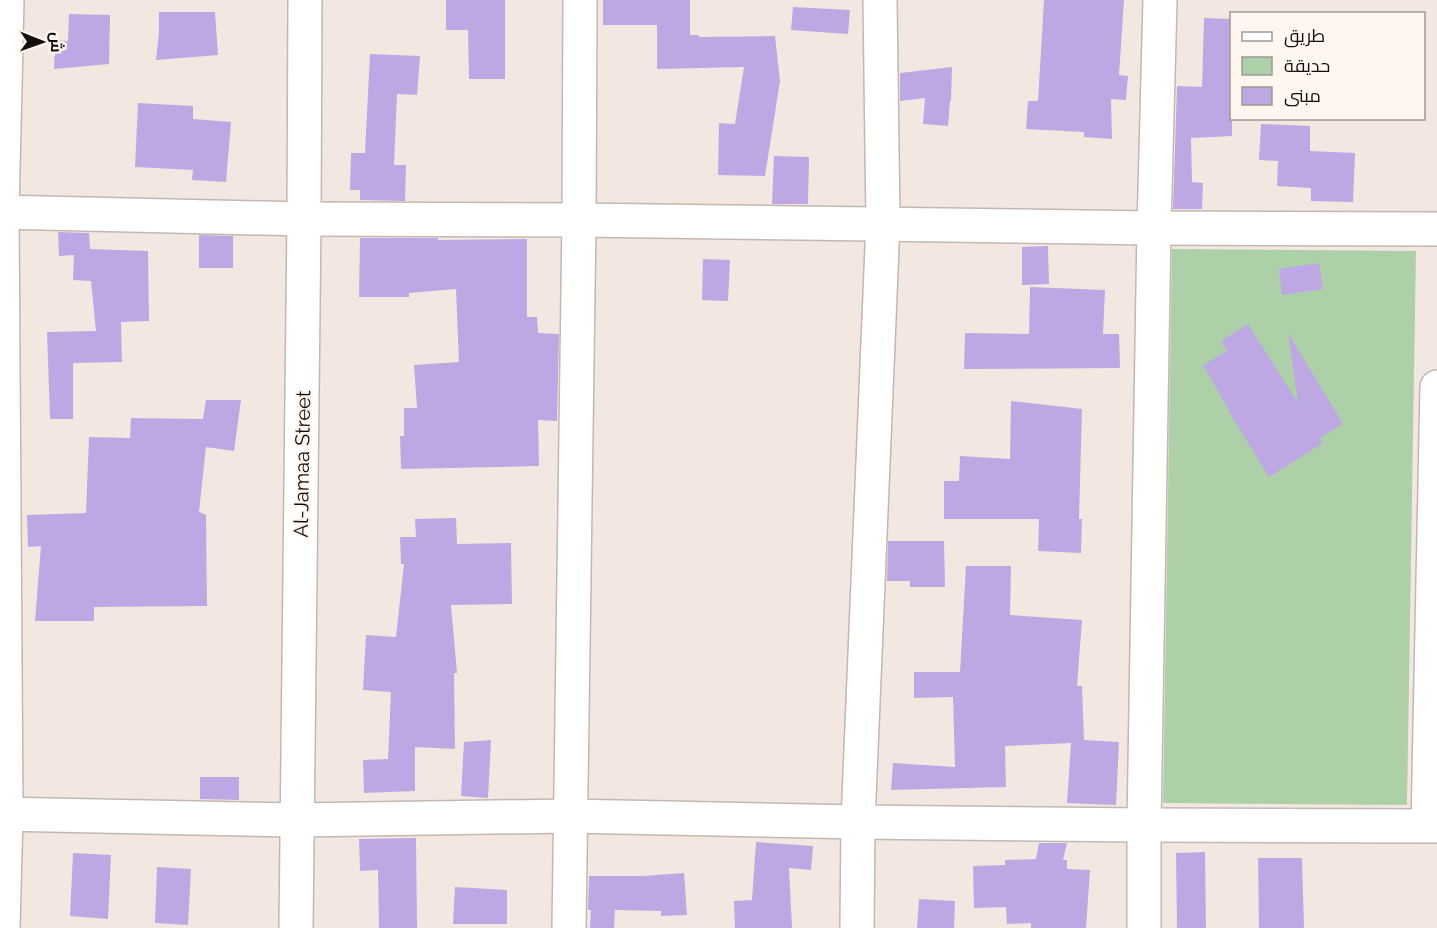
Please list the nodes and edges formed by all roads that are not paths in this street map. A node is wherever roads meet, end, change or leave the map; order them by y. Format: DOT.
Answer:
graph roads {
  1 [pos="7,0"];
  2 [pos="305,0"];
  3 [pos="580,0"];
  4 [pos="880,0"];
  5 [pos="1160,0"];
  6 [pos="1,212"];
  7 [pos="304,219"];
  8 [pos="579,220"];
  9 [pos="883,223"];
  10 [pos="1154,228"];
  11 [pos="1437,229"];
  12 [pos="1437,387"];
  13 [pos="3,814"];
  14 [pos="569,816"];
  15 [pos="297,820"];
  16 [pos="858,822"];
  17 [pos="1144,825"];
  18 [pos="1432,826"];
  19 [pos="3,928"];
  20 [pos="296,928"];
  21 [pos="568,928"];
  22 [pos="857,928"];
  23 [pos="1144,928"];
  1 -- 6 [label="street"];
  2 -- 7 [label="street, Al-Jamaa Street"];
  3 -- 8 [label="street"];
  4 -- 9 [label="street"];
  5 -- 10 [label="street"];
  6 -- 7 [label="street"];
  6 -- 13 [label="street"];
  7 -- 8 [label="street"];
  7 -- 15 [label="street, Al-Jamaa Street"];
  8 -- 9 [label="street"];
  8 -- 14 [label="street"];
  9 -- 10 [label="street"];
  9 -- 16 [label="street"];
  10 -- 11 [label="street"];
  10 -- 17 [label="street"];
  12 -- 18 [label="street"];
  13 -- 15 [label="street"];
  13 -- 19 [label="street"];
  14 -- 15 [label="street"];
  14 -- 16 [label="street"];
  14 -- 21 [label="street"];
  15 -- 20 [label="street, Al-Jamaa Street"];
  16 -- 17 [label="street"];
  16 -- 22 [label="street"];
  17 -- 18 [label="street"];
  17 -- 23 [label="street"];
}
